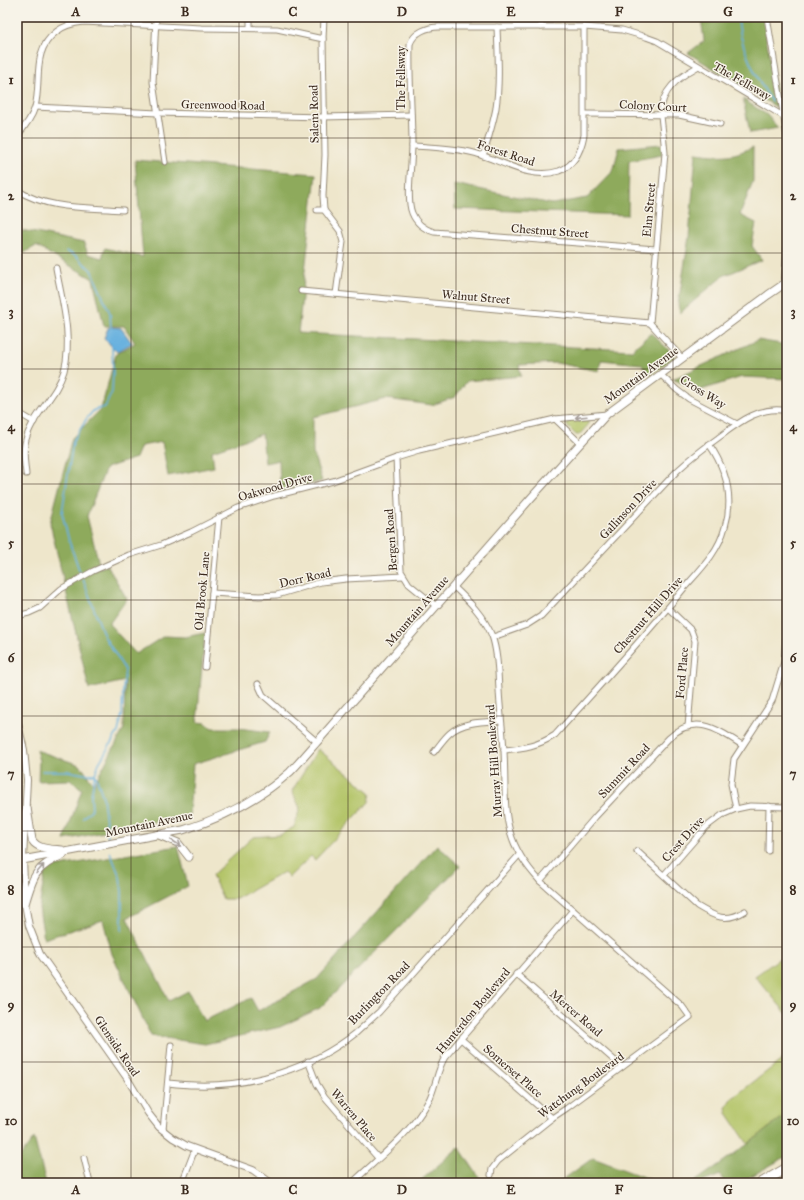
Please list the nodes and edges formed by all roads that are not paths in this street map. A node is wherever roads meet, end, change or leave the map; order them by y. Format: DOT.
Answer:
graph roads {
  1 [pos="156,17"];
  2 [pos="250,17"];
  3 [pos="324,17"];
  4 [pos="541,17"];
  5 [pos="767,17"];
  6 [pos="156,27"];
  7 [pos="497,27"];
  8 [pos="541,27"];
  9 [pos="584,27"];
  10 [pos="250,28"];
  11 [pos="323,38"];
  12 [pos="697,67"];
  13 [pos="35,107"];
  14 [pos="158,113"];
  15 [pos="585,114"];
  16 [pos="411,115"];
  17 [pos="661,115"];
  18 [pos="783,116"];
  19 [pos="323,117"];
  20 [pos="720,124"];
  21 [pos="17,136"];
  22 [pos="787,136"];
  23 [pos="412,146"];
  24 [pos="483,156"];
  25 [pos="165,162"];
  26 [pos="17,190"];
  27 [pos="123,210"];
  28 [pos="316,210"];
  29 [pos="324,210"];
  30 [pos="442,233"];
  31 [pos="787,248"];
  32 [pos="656,249"];
  33 [pos="56,268"];
  34 [pos="785,283"];
  35 [pos="301,291"];
  36 [pos="336,294"];
  37 [pos="650,323"];
  38 [pos="682,358"];
  39 [pos="660,374"];
  40 [pos="787,411"];
  41 [pos="17,412"];
  42 [pos="607,414"];
  43 [pos="555,420"];
  44 [pos="34,422"];
  45 [pos="737,424"];
  46 [pos="580,443"];
  47 [pos="709,444"];
  48 [pos="396,458"];
  49 [pos="26,474"];
  50 [pos="219,517"];
  51 [pos="403,576"];
  52 [pos="453,586"];
  53 [pos="212,593"];
  54 [pos="436,606"];
  55 [pos="668,608"];
  56 [pos="17,616"];
  57 [pos="787,625"];
  58 [pos="493,637"];
  59 [pos="206,667"];
  60 [pos="258,684"];
  61 [pos="17,720"];
  62 [pos="501,721"];
  63 [pos="688,727"];
  64 [pos="317,742"];
  65 [pos="742,745"];
  66 [pos="504,750"];
  67 [pos="434,752"];
  68 [pos="769,806"];
  69 [pos="787,807"];
  70 [pos="27,808"];
  71 [pos="736,809"];
  72 [pos="17,831"];
  73 [pos="159,835"];
  74 [pos="72,850"];
  75 [pos="637,851"];
  76 [pos="768,851"];
  77 [pos="519,854"];
  78 [pos="189,857"];
  79 [pos="20,860"];
  80 [pos="664,875"];
  81 [pos="540,881"];
  82 [pos="17,883"];
  83 [pos="25,904"];
  84 [pos="572,910"];
  85 [pos="745,911"];
  86 [pos="516,974"];
  87 [pos="690,1017"];
  88 [pos="461,1039"];
  89 [pos="171,1045"];
  90 [pos="308,1061"];
  91 [pos="622,1067"];
  92 [pos="168,1083"];
  93 [pos="552,1118"];
  94 [pos="163,1130"];
  95 [pos="195,1149"];
  96 [pos="84,1158"];
  97 [pos="378,1158"];
  98 [pos="787,1168"];
  99 [pos="491,1175"];
  100 [pos="90,1183"];
  101 [pos="182,1183"];
  102 [pos="272,1183"];
  103 [pos="352,1183"];
  104 [pos="761,1183"];
  1 -- 6 [label="street"];
  2 -- 10 [label="street"];
  3 -- 11 [label="street, Salem Road"];
  4 -- 8 [label="street"];
  5 -- 18 [label="street"];
  6 -- 10 [label="street"];
  6 -- 13 [label="street"];
  6 -- 14 [label="street"];
  7 -- 8 [label="street, The Fellsway"];
  7 -- 16 [label="street, The Fellsway"];
  7 -- 24 [label="street"];
  8 -- 9 [label="street, The Fellsway"];
  9 -- 12 [label="street, The Fellsway"];
  9 -- 15 [label="street, Forest Road"];
  10 -- 11 [label="street"];
  11 -- 19 [label="street, Salem Road"];
  12 -- 17 [label="street, Elm Street"];
  12 -- 18 [label="street, The Fellsway"];
  13 -- 14 [label="street, Greenwood Road"];
  13 -- 21 [label="street"];
  14 -- 19 [label="street, Greenwood Road"];
  14 -- 25 [label="street"];
  15 -- 17 [label="street, Colony Court"];
  15 -- 24 [label="street, Forest Road"];
  16 -- 19 [label="street, Greenwood Road"];
  16 -- 23 [label="street, The Fellsway"];
  17 -- 20 [label="street, Colony Court"];
  17 -- 32 [label="street, Elm Street"];
  18 -- 22 [label="street"];
  19 -- 29 [label="street, Salem Road"];
  23 -- 24 [label="street, Forest Road"];
  23 -- 30 [label="street, The Fellsway"];
  26 -- 27 [label="street"];
  28 -- 29 [label="street"];
  29 -- 36 [label="street"];
  30 -- 32 [label="street, Chestnut Street"];
  31 -- 34 [label="street"];
  32 -- 37 [label="street, Elm Street"];
  33 -- 44 [label="street"];
  34 -- 38 [label="main road, Mountain Avenue"];
  35 -- 36 [label="street, Walnut Street"];
  36 -- 37 [label="street, Walnut Street"];
  37 -- 38 [label="street"];
  38 -- 39 [label="main road, Mountain Avenue"];
  39 -- 42 [label="main road, Mountain Avenue"];
  39 -- 45 [label="street, Cross Way"];
  40 -- 45 [label="street, Gallinson Drive"];
  41 -- 44 [label="street"];
  42 -- 43 [label="street, Oakwood Drive, one-way"];
  42 -- 46 [label="main road, Mountain Avenue"];
  43 -- 46 [label="street"];
  43 -- 48 [label="street, Oakwood Drive"];
  44 -- 49 [label="street"];
  45 -- 47 [label="street, Gallinson Drive"];
  46 -- 52 [label="main road, Mountain Avenue"];
  47 -- 55 [label="street, Chestnut Hill Drive"];
  47 -- 58 [label="street, Gallinson Drive"];
  48 -- 50 [label="street, Oakwood Drive"];
  48 -- 51 [label="street, Bergen Road"];
  50 -- 53 [label="street, Old Brook Lane"];
  50 -- 56 [label="street, Oakwood Drive"];
  51 -- 53 [label="street, Dorr Road"];
  51 -- 54 [label="street, Bergen Road"];
  52 -- 54 [label="main road, Mountain Avenue"];
  52 -- 58 [label="street, Murray Hill Boulevard"];
  53 -- 59 [label="street, Old Brook Lane"];
  54 -- 64 [label="main road, Mountain Avenue"];
  55 -- 63 [label="street, Ford Place"];
  55 -- 66 [label="street, Chestnut Hill Drive"];
  57 -- 65 [label="street"];
  58 -- 62 [label="street, Murray Hill Boulevard"];
  60 -- 64 [label="street"];
  61 -- 70 [label="street, Glenside Road"];
  62 -- 66 [label="street, Murray Hill Boulevard"];
  62 -- 67 [label="street"];
  63 -- 65 [label="street, Summit Road"];
  63 -- 81 [label="street, Summit Road"];
  64 -- 73 [label="main road, Mountain Avenue"];
  65 -- 71 [label="street"];
  66 -- 77 [label="street, Murray Hill Boulevard"];
  68 -- 69 [label="street, Crest Drive"];
  68 -- 71 [label="street, Crest Drive"];
  68 -- 76 [label="street"];
  70 -- 72 [label="main road"];
  70 -- 74 [label="main road"];
  70 -- 79 [label="street, Glenside Road"];
  71 -- 80 [label="street, Crest Drive"];
  73 -- 74 [label="main road, Mountain Avenue"];
  73 -- 78 [label="main road, one-way"];
  74 -- 79 [label="main road, Mountain Avenue"];
  83 -- 74 [label="main road, one-way"];
  75 -- 80 [label="street"];
  77 -- 81 [label="street, Murray Hill Boulevard"];
  77 -- 90 [label="street, Burlington Road"];
  79 -- 83 [label="street, Glenside Road"];
  80 -- 85 [label="street"];
  81 -- 84 [label="street, Murray Hill Boulevard"];
  82 -- 83 [label="main road"];
  83 -- 94 [label="street, Glenside Road"];
  84 -- 86 [label="street, Hunterdon Boulevard"];
  84 -- 87 [label="street, Murray Hill Boulevard"];
  86 -- 88 [label="street, Hunterdon Boulevard"];
  86 -- 91 [label="street, Mercer Road"];
  87 -- 91 [label="street, Watchung Boulevard"];
  88 -- 93 [label="street, Somerset Place"];
  88 -- 97 [label="street, Hunterdon Boulevard"];
  89 -- 92 [label="street"];
  90 -- 92 [label="street, Burlington Road"];
  90 -- 97 [label="street, Warren Place"];
  91 -- 93 [label="street, Watchung Boulevard"];
  92 -- 94 [label="street"];
  93 -- 99 [label="street, Watchung Boulevard"];
  94 -- 95 [label="street, Glenside Road"];
  95 -- 101 [label="street"];
  95 -- 102 [label="street, Glenside Road"];
  96 -- 100 [label="street"];
  97 -- 103 [label="street, Hunterdon Boulevard"];
  98 -- 104 [label="highway"];
}
